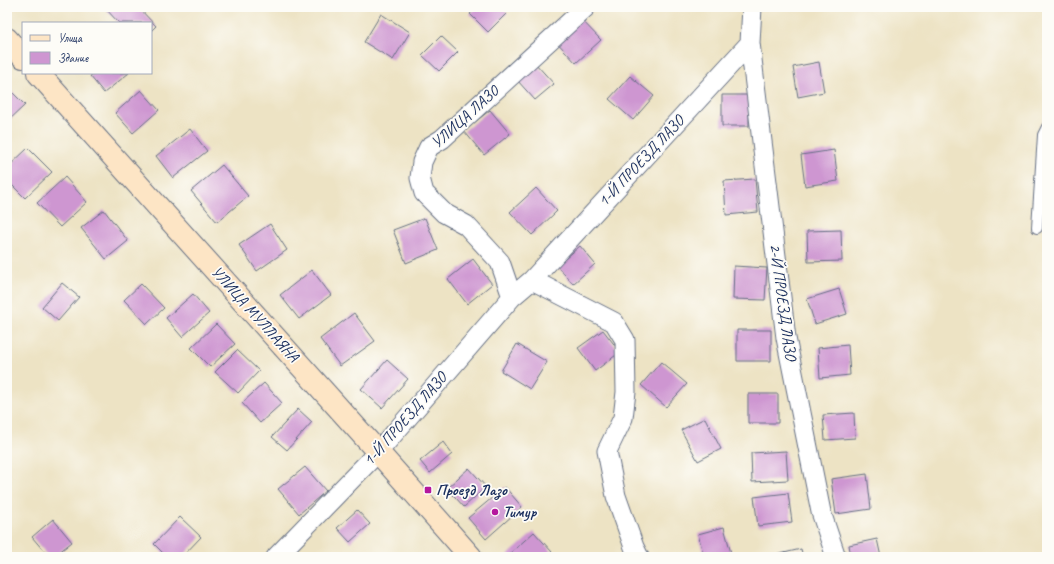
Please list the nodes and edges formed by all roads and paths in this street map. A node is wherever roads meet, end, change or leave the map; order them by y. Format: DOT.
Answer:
graph roads {
  1 [pos="586,7"];
  2 [pos="752,7"];
  3 [pos="7,39"];
  4 [pos="750,43"];
  5 [pos="22,56"];
  6 [pos="39,74"];
  7 [pos="1047,127"];
  8 [pos="1037,228"];
  9 [pos="532,280"];
  10 [pos="512,297"];
  11 [pos="378,452"];
  12 [pos="276,557"];
  13 [pos="471,557"];
  14 [pos="639,557"];
  15 [pos="836,557"];
  1 -- 10 [label="street, УЛИЦА ЛАЗО"];
  2 -- 4 [label="street, 2-Й ПРОЕЗД ЛАЗО"];
  3 -- 5 [label="main road"];
  4 -- 9 [label="street, 1-Й ПРОЕЗД ЛАЗО"];
  4 -- 15 [label="street, 2-Й ПРОЕЗД ЛАЗО"];
  6 -- 11 [label="main road, УЛИЦА МУЛЛАЯНА"];
  7 -- 8 [label="lane"];
  9 -- 10 [label="street, 1-Й ПРОЕЗД ЛАЗО"];
  9 -- 14 [label="street"];
  10 -- 11 [label="street, 1-Й ПРОЕЗД ЛАЗО"];
  11 -- 12 [label="street, 1-Й ПРОЕЗД ЛАЗО"];
  11 -- 13 [label="main road, УЛИЦА МУЛЛАЯНА"];
}
